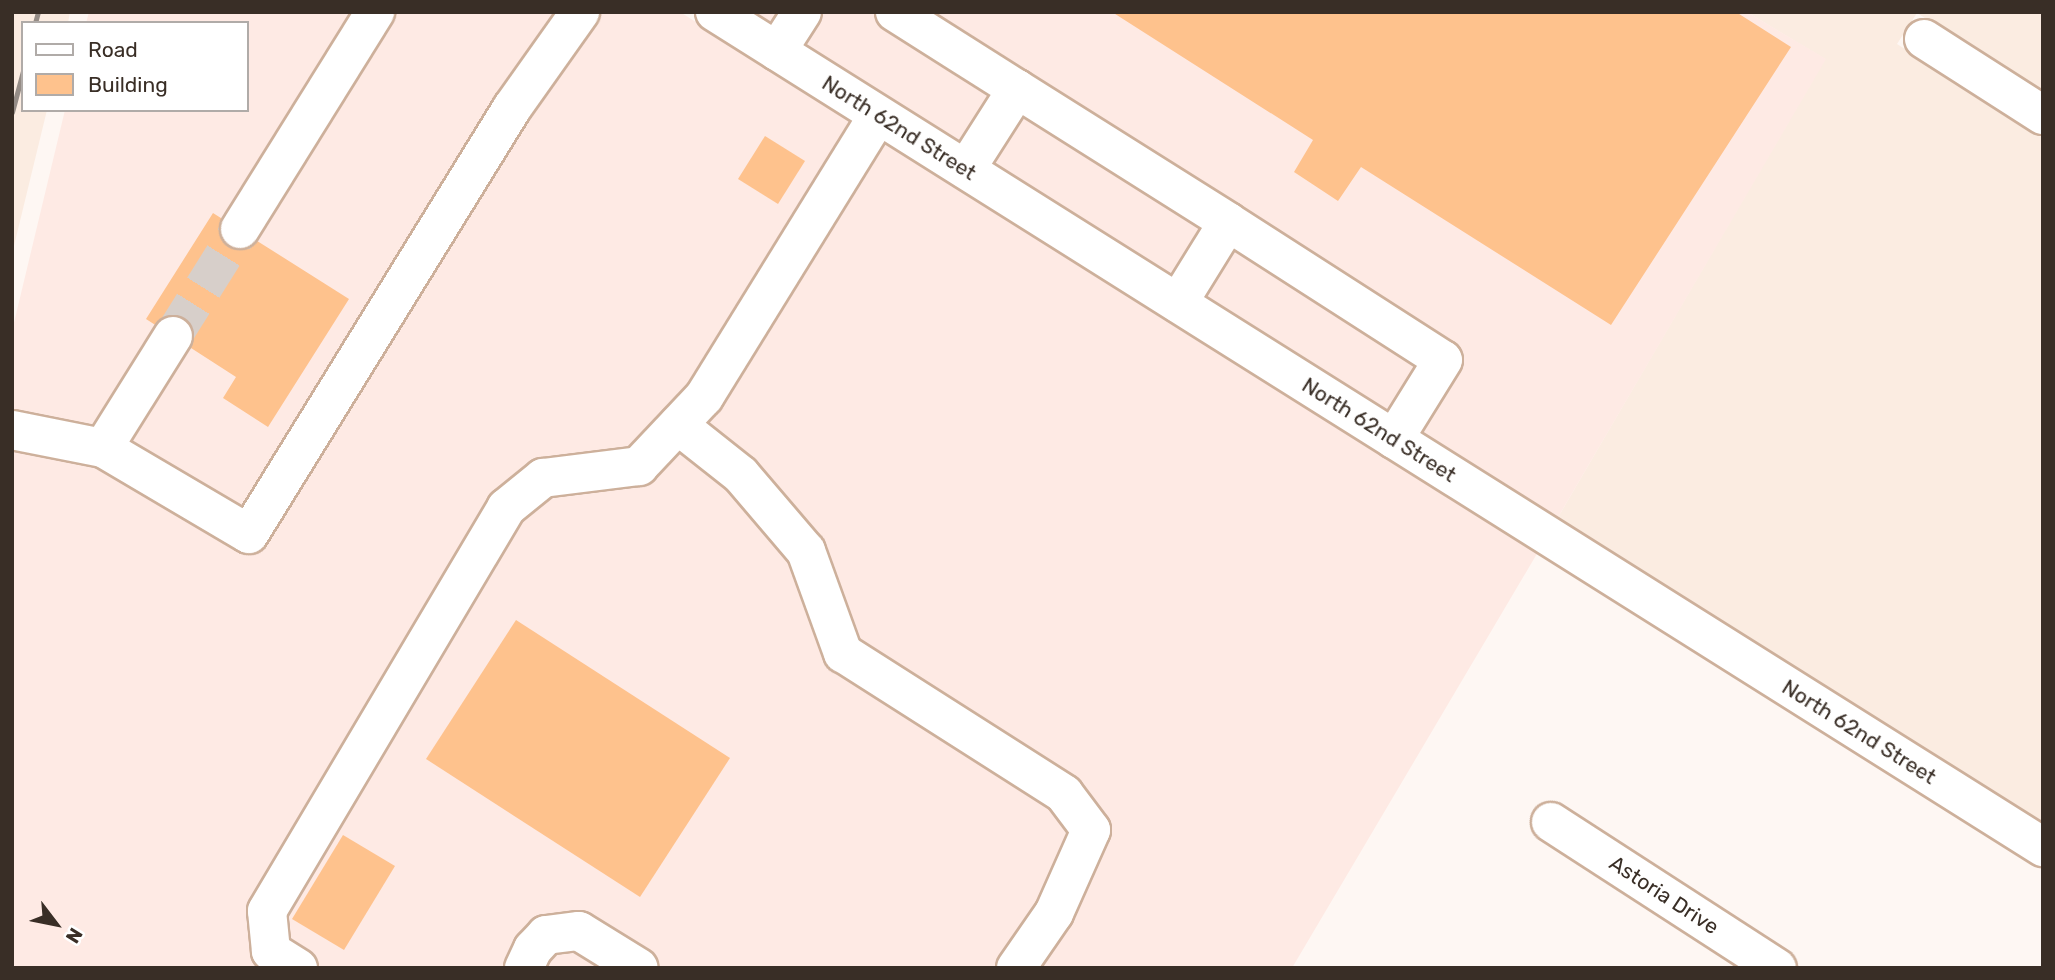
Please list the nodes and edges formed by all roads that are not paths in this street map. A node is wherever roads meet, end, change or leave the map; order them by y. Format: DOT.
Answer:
graph roads {
  1 [pos="375,12"];
  2 [pos="580,12"];
  3 [pos="715,12"];
  4 [pos="802,12"];
  5 [pos="895,12"];
  6 [pos="1924,40"];
  7 [pos="777,51"];
  8 [pos="1017,89"];
  9 [pos="878,115"];
  10 [pos="2043,115"];
  11 [pos="965,169"];
  12 [pos="1228,222"];
  13 [pos="240,229"];
  14 [pos="1178,303"];
  15 [pos="173,337"];
  16 [pos="678,425"];
  17 [pos="12,430"];
  18 [pos="1394,439"];
  19 [pos="103,448"];
  20 [pos="1551,822"];
  21 [pos="2043,847"];
  22 [pos="298,968"];
  23 [pos="524,968"];
  24 [pos="639,968"];
  25 [pos="1016,968"];
  26 [pos="1777,968"];
  1 -- 13 [label="street"];
  2 -- 19 [label="street"];
  3 -- 7 [label="street, North 62nd Street"];
  4 -- 7 [label="street"];
  5 -- 8 [label="street"];
  6 -- 10 [label="street"];
  7 -- 9 [label="street, North 62nd Street"];
  8 -- 11 [label="street"];
  8 -- 12 [label="street"];
  9 -- 11 [label="street, North 62nd Street"];
  9 -- 16 [label="street"];
  11 -- 14 [label="street, North 62nd Street"];
  12 -- 14 [label="street"];
  12 -- 18 [label="street"];
  14 -- 18 [label="street, North 62nd Street"];
  15 -- 19 [label="street"];
  16 -- 22 [label="street"];
  16 -- 25 [label="street"];
  17 -- 19 [label="street"];
  18 -- 21 [label="street, North 62nd Street"];
  20 -- 26 [label="street, Astoria Drive"];
  23 -- 24 [label="street"];
}
